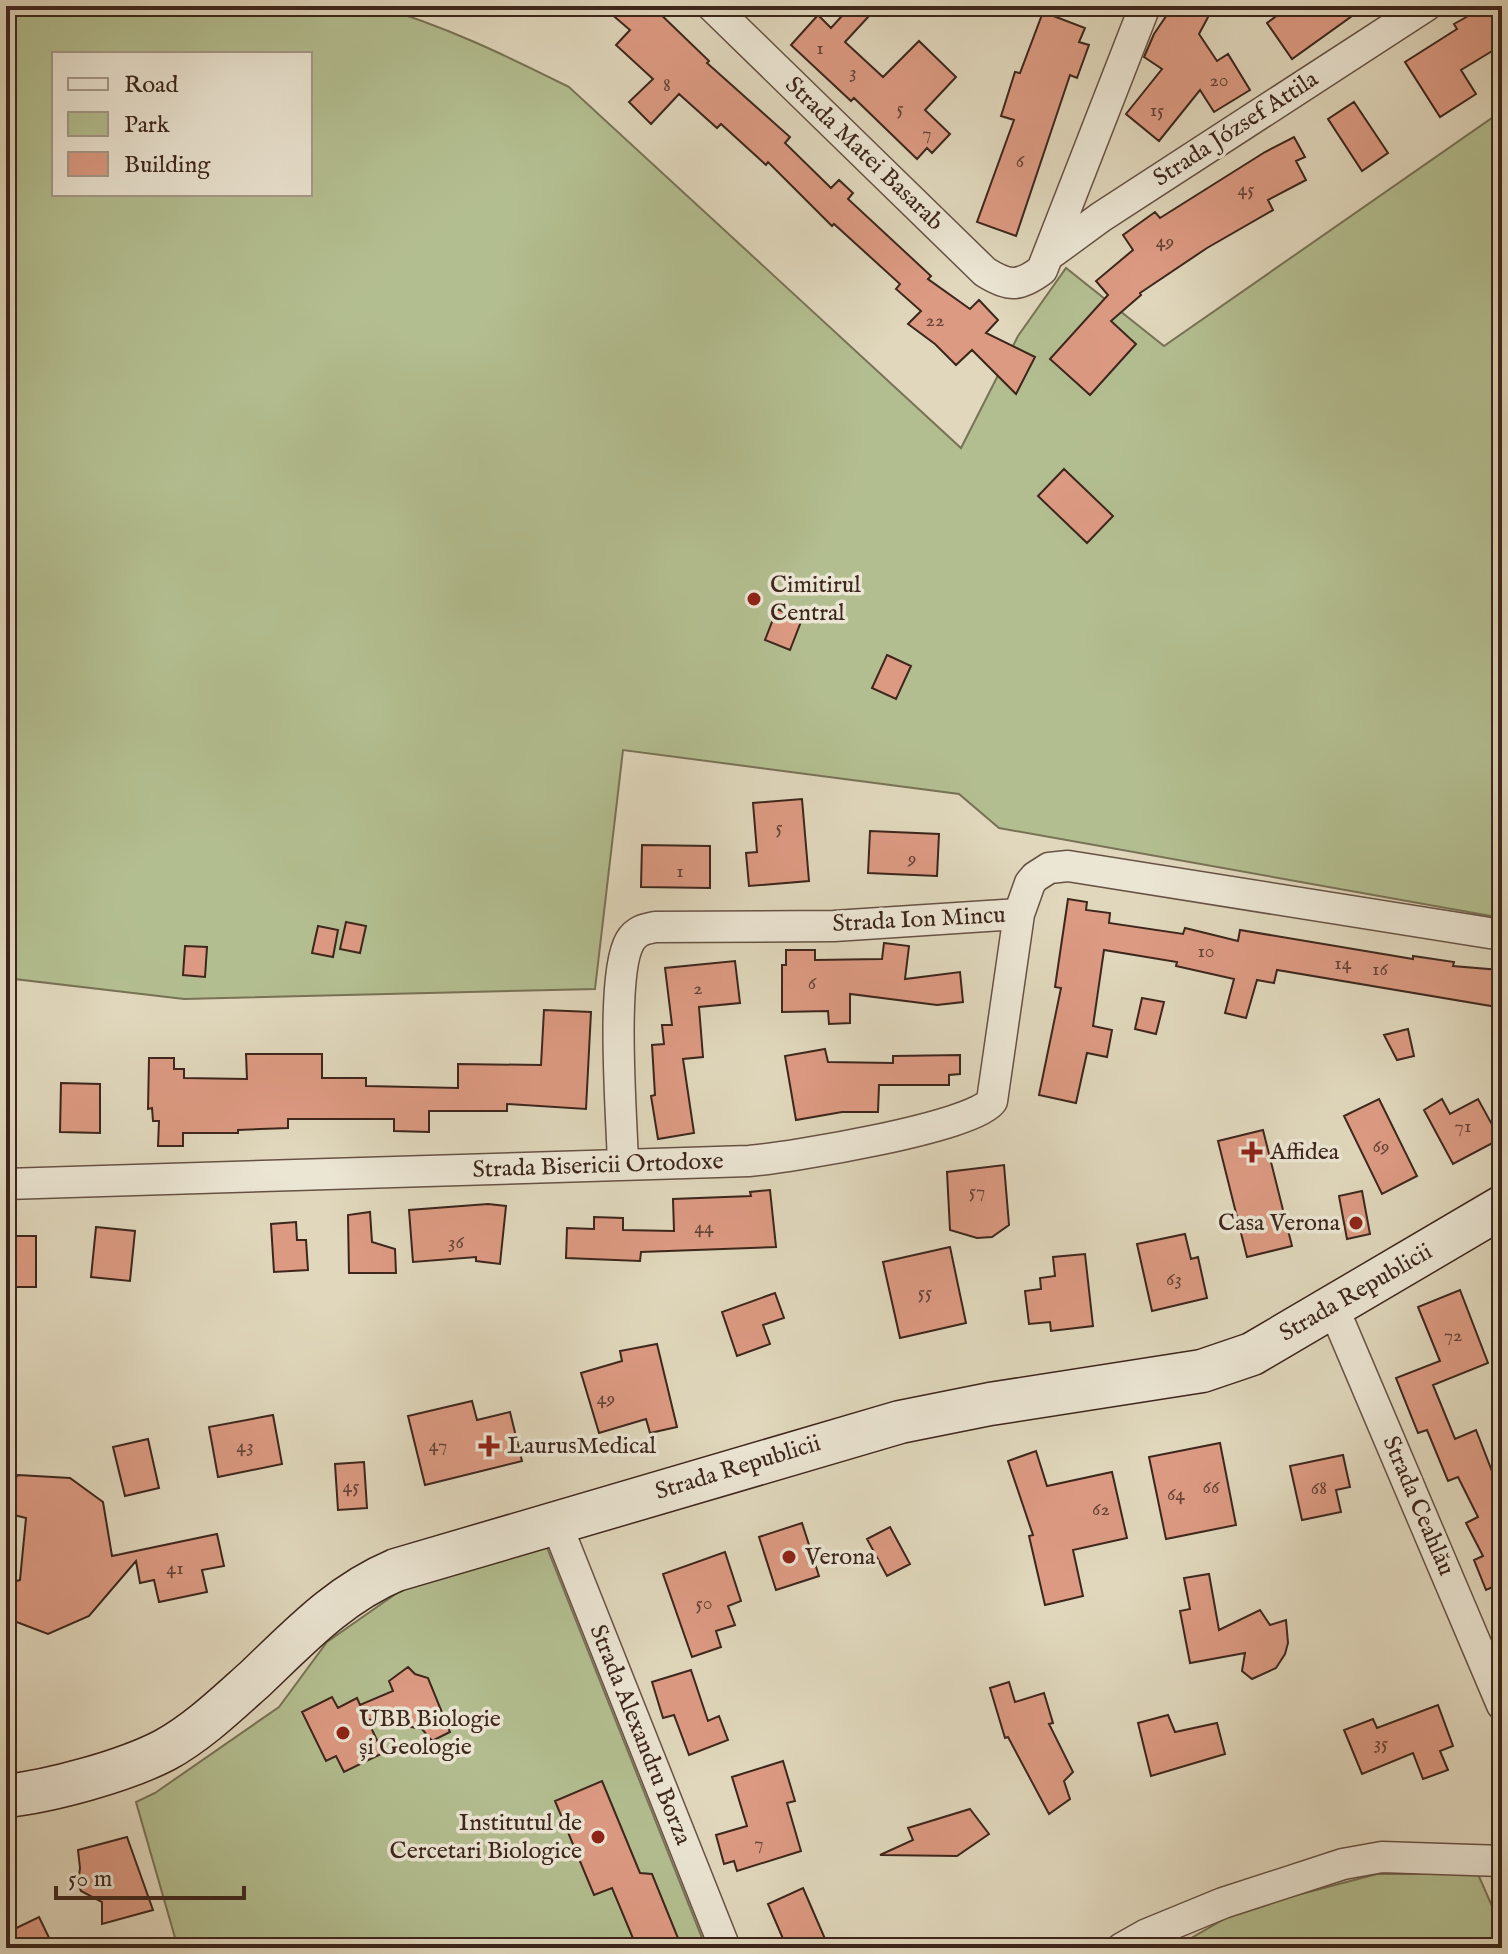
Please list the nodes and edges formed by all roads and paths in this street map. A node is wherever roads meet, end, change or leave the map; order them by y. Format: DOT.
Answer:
graph roads {
  1 [pos="712,6"];
  2 [pos="1145,6"];
  3 [pos="1426,6"];
  4 [pos="1049,255"];
  5 [pos="1019,914"];
  6 [pos="1502,935"];
  7 [pos="623,1165"];
  8 [pos="6,1184"];
  9 [pos="1502,1207"];
  10 [pos="1333,1307"];
  11 [pos="556,1523"];
  12 [pos="1502,1705"];
  13 [pos="6,1796"];
  14 [pos="1502,1862"];
  15 [pos="725,1948"];
  16 [pos="1122,1948"];
  1 -- 4 [label="street, Strada Matei Basarab"];
  2 -- 4 [label="street"];
  3 -- 4 [label="street, Strada József Attila"];
  5 -- 6 [label="street, Strada Ion Mincu"];
  5 -- 7 [label="street, Strada Bisericii Ortodoxe"];
  5 -- 7 [label="street, Strada Ion Mincu"];
  7 -- 8 [label="street, Strada Bisericii Ortodoxe"];
  9 -- 10 [label="street, Strada Republicii"];
  10 -- 11 [label="street, Strada Republicii"];
  10 -- 12 [label="street, Strada Ceahlău"];
  11 -- 13 [label="street, Strada Republicii"];
  11 -- 15 [label="street, Strada Alexandru Borza"];
  14 -- 16 [label="street"];
}
